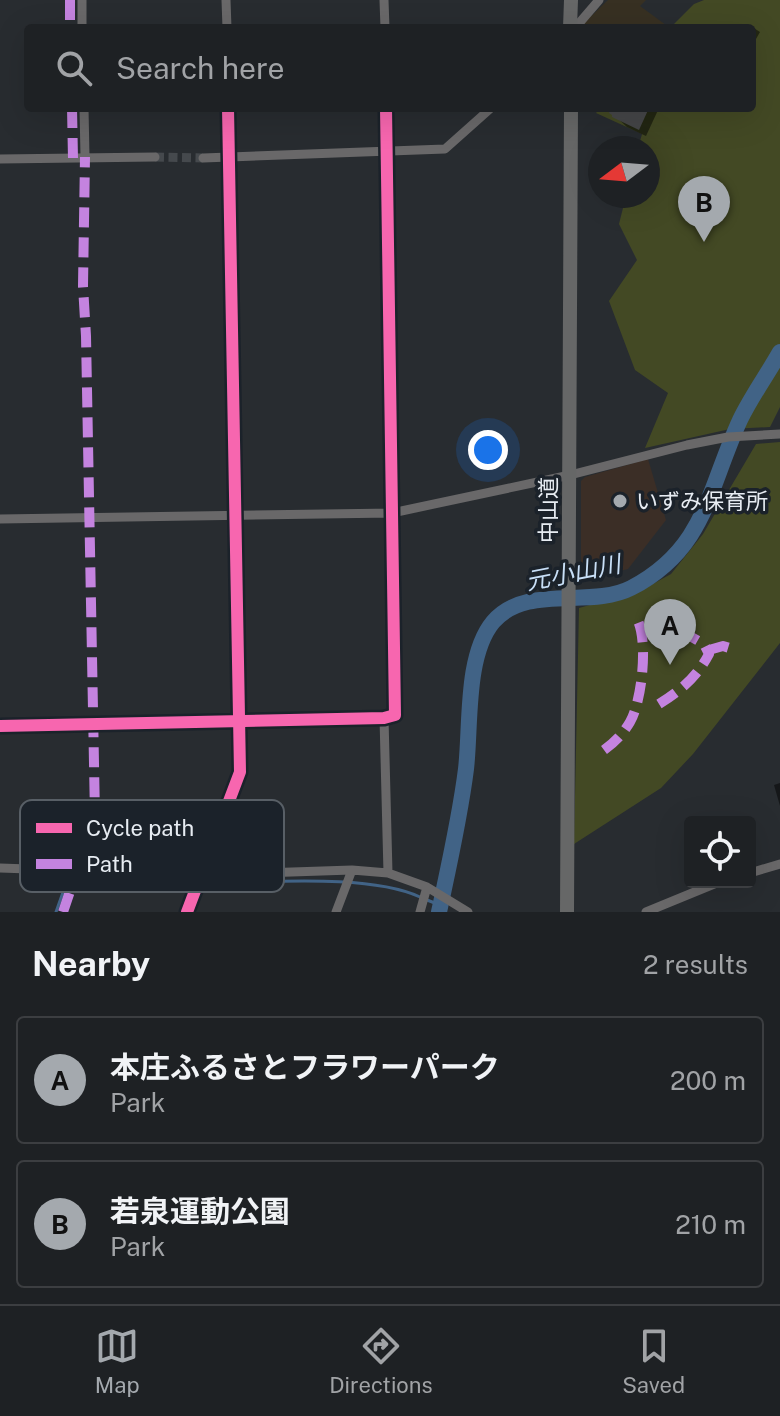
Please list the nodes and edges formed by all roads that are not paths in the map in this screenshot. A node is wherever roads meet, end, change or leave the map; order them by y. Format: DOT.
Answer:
graph roads {
  1 [pos="82,0"];
  2 [pos="226,0"];
  3 [pos="384,0"];
  4 [pos="571,0"];
  5 [pos="599,0"];
  6 [pos="82,24"];
  7 [pos="227,24"];
  8 [pos="385,24"];
  9 [pos="573,24"];
  10 [pos="577,24"];
  11 [pos="84,112"];
  12 [pos="228,112"];
  13 [pos="386,112"];
  14 [pos="487,112"];
  15 [pos="571,112"];
  16 [pos="386,152"];
  17 [pos="85,157"];
  18 [pos="155,157"];
  19 [pos="229,157"];
  20 [pos="203,158"];
  21 [pos="0,159"];
  22 [pos="780,434"];
  23 [pos="570,475"];
  24 [pos="392,513"];
  25 [pos="234,515"];
  26 [pos="0,519"];
  27 [pos="384,718"];
  28 [pos="240,720"];
  29 [pos="0,726"];
  30 [pos="229,800"];
  31 [pos="780,864"];
  32 [pos="0,868"];
  33 [pos="20,869"];
  34 [pos="352,870"];
  35 [pos="756,871"];
  36 [pos="284,872"];
  37 [pos="388,873"];
  38 [pos="704,888"];
  39 [pos="431,890"];
  40 [pos="195,892"];
  41 [pos="187,912"];
  42 [pos="336,912"];
  43 [pos="420,912"];
  44 [pos="468,912"];
  45 [pos="567,912"];
  46 [pos="646,912"];
  1 -- 6 [label="street"];
  2 -- 7 [label="street"];
  3 -- 8 [label="street"];
  4 -- 9 [label="highway"];
  5 -- 10 [label="street"];
  11 -- 17 [label="street"];
  12 -- 19 [label="street"];
  13 -- 16 [label="street"];
  14 -- 16 [label="street"];
  15 -- 23 [label="highway, 中山道"];
  16 -- 19 [label="street"];
  16 -- 24 [label="street"];
  17 -- 18 [label="street"];
  17 -- 21 [label="street"];
  19 -- 20 [label="street"];
  19 -- 25 [label="street"];
  22 -- 23 [label="street"];
  23 -- 24 [label="street"];
  23 -- 45 [label="highway, 中山道"];
  24 -- 25 [label="street"];
  24 -- 27 [label="street"];
  25 -- 26 [label="street"];
  25 -- 28 [label="street"];
  27 -- 28 [label="street"];
  27 -- 37 [label="street"];
  28 -- 29 [label="street"];
  28 -- 30 [label="street"];
  31 -- 35 [label="street"];
  32 -- 33 [label="street"];
  34 -- 36 [label="street"];
  34 -- 37 [label="street"];
  34 -- 42 [label="street"];
  37 -- 39 [label="street"];
  38 -- 46 [label="street"];
  39 -- 43 [label="street"];
  39 -- 44 [label="street"];
  40 -- 41 [label="street"];
}
